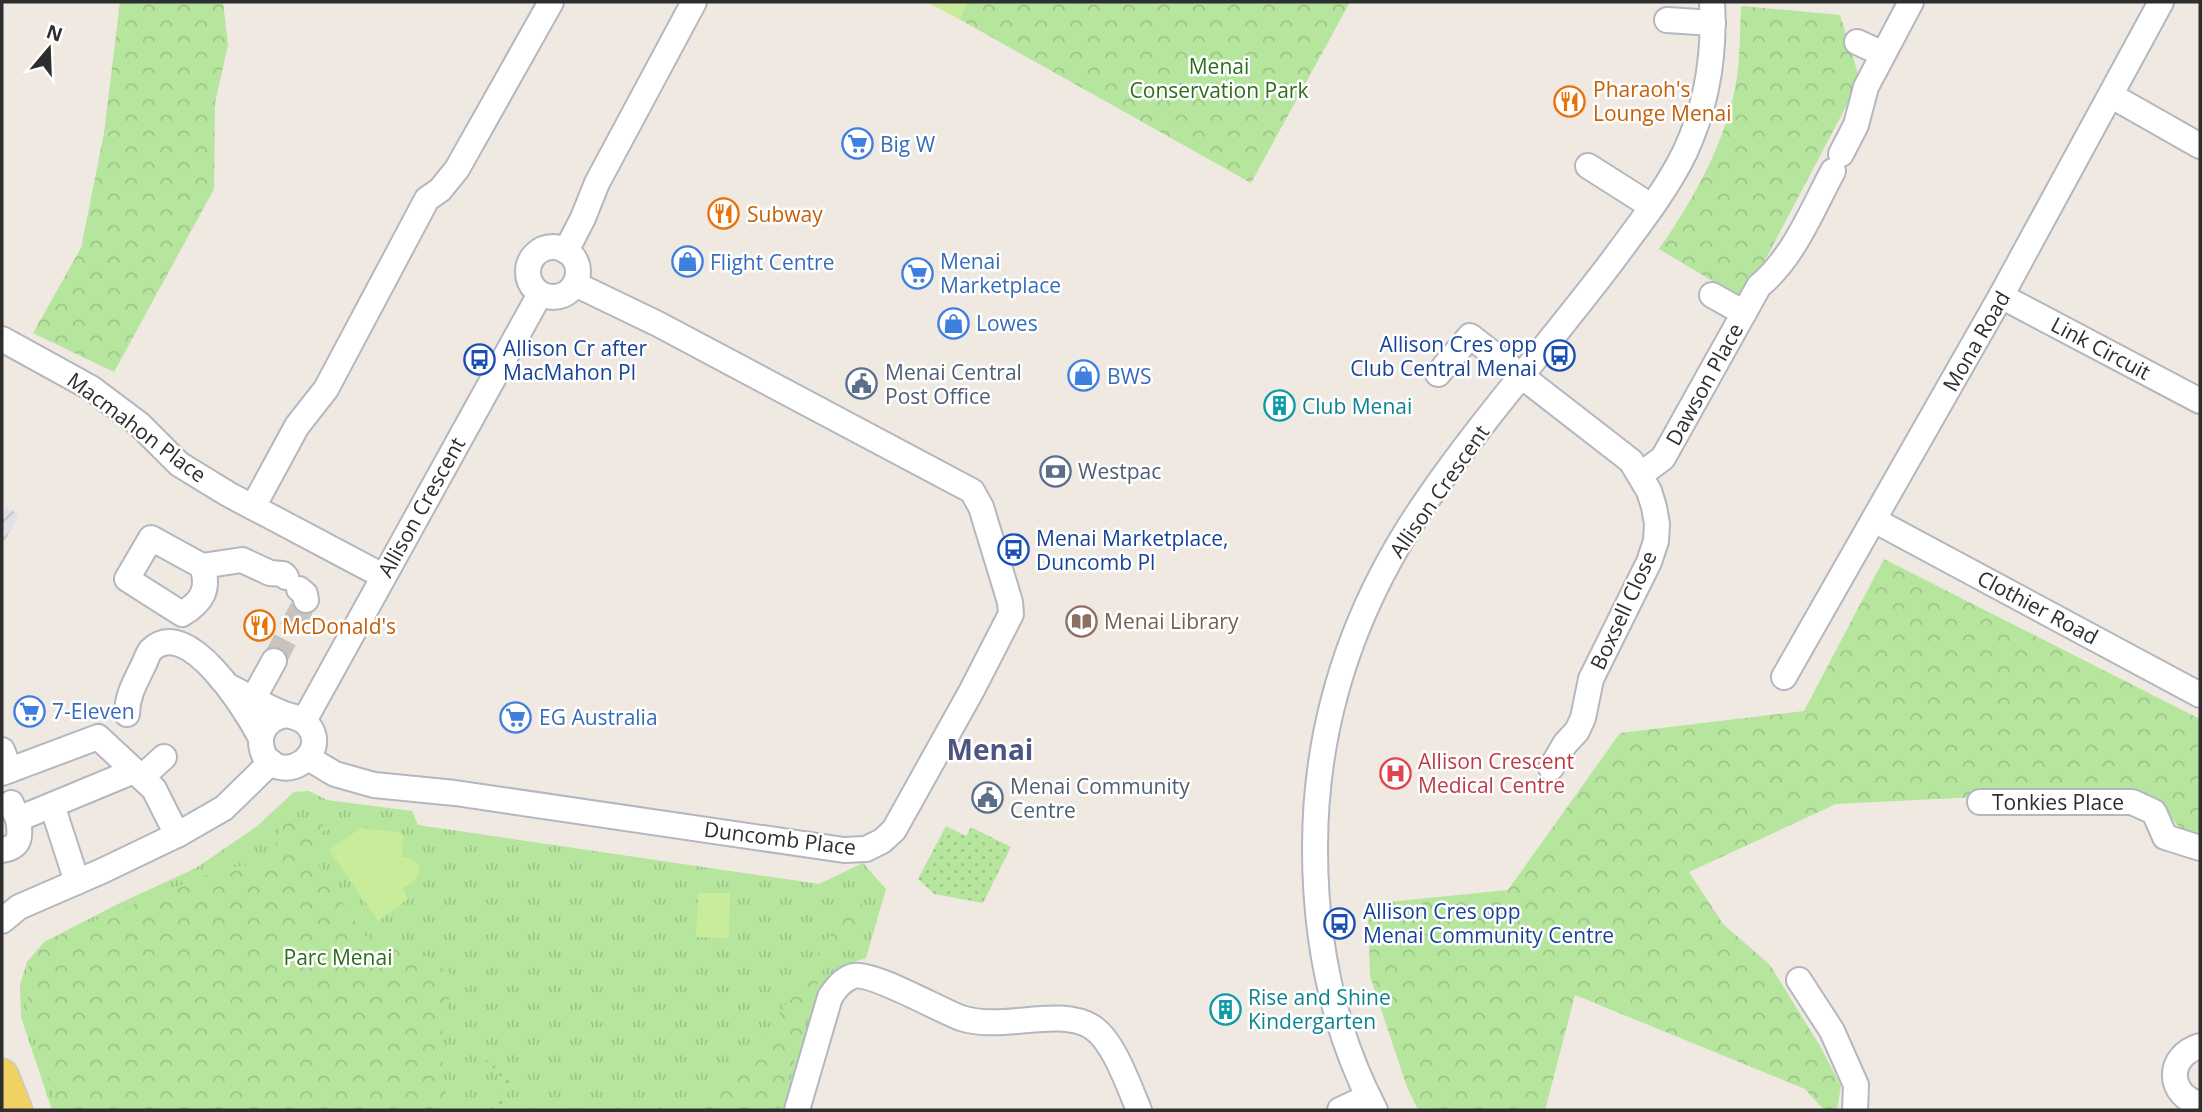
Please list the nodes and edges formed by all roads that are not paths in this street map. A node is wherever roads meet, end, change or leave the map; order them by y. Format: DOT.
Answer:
graph roads {
  1 [pos="551,2"];
  2 [pos="695,2"];
  3 [pos="1911,2"];
  4 [pos="2161,2"];
  5 [pos="1713,12"];
  6 [pos="1667,20"];
  7 [pos="1857,42"];
  8 [pos="1883,54"];
  9 [pos="2112,96"];
  10 [pos="2200,146"];
  11 [pos="1588,166"];
  12 [pos="1651,206"];
  13 [pos="566,251"];
  14 [pos="575,284"];
  15 [pos="540,294"];
  16 [pos="1713,295"];
  17 [pos="2001,296"];
  18 [pos="1744,313"];
  19 [pos="2,339"];
  20 [pos="1438,374"];
  21 [pos="1521,377"];
  22 [pos="2200,401"];
  23 [pos="1640,475"];
  24 [pos="253,507"];
  25 [pos="1874,520"];
  26 [pos="202,566"];
  27 [pos="383,576"];
  28 [pos="294,585"];
  29 [pos="182,614"];
  30 [pos="179,641"];
  31 [pos="274,661"];
  32 [pos="1784,677"];
  33 [pos="230,687"];
  34 [pos="2200,695"];
  35 [pos="253,699"];
  36 [pos="127,714"];
  37 [pos="295,718"];
  38 [pos="261,738"];
  39 [pos="164,757"];
  40 [pos="308,758"];
  41 [pos="271,762"];
  42 [pos="4,764"];
  43 [pos="1552,768"];
  44 [pos="138,774"];
  45 [pos="1980,802"];
  46 [pos="52,805"];
  47 [pos="177,835"];
  48 [pos="2200,848"];
  49 [pos="2,850"];
  50 [pos="77,882"];
  51 [pos="7,912"];
  52 [pos="1798,980"];
  53 [pos="2200,1046"];
  54 [pos="2,1075"];
  55 [pos="2183,1103"];
  56 [pos="1371,1104"];
  57 [pos="16,1110"];
  58 [pos="797,1110"];
  59 [pos="1139,1110"];
  60 [pos="1340,1110"];
  61 [pos="1855,1110"];
  1 -- 24 [label="street"];
  2 -- 13 [label="street"];
  3 -- 8 [label="street, Dawson Place"];
  4 -- 9 [label="street, Mona Road"];
  5 -- 6 [label="street"];
  5 -- 12 [label="street, Allison Crescent"];
  7 -- 8 [label="street"];
  8 -- 18 [label="street, Dawson Place"];
  9 -- 10 [label="street"];
  9 -- 17 [label="street, Mona Road"];
  11 -- 12 [label="street"];
  12 -- 21 [label="street, Allison Crescent"];
  13 -- 14 [label="street"];
  13 -- 15 [label="street"];
  14 -- 15 [label="street"];
  14 -- 40 [label="street, Duncomb Place"];
  15 -- 27 [label="street, Allison Crescent"];
  16 -- 18 [label="street"];
  17 -- 22 [label="street, Link Circuit"];
  17 -- 25 [label="street, Mona Road"];
  18 -- 23 [label="street, Dawson Place"];
  19 -- 24 [label="street, Macmahon Place"];
  20 -- 21 [label="street, Boxsell Close"];
  21 -- 23 [label="street, Boxsell Close"];
  21 -- 56 [label="street, Allison Crescent"];
  23 -- 43 [label="street, Boxsell Close"];
  24 -- 27 [label="street, Macmahon Place"];
  25 -- 32 [label="street, Mona Road"];
  25 -- 34 [label="street, Clothier Road"];
  26 -- 28 [label="street"];
  26 -- 29 [label="street"];
  26 -- 29 [label="street"];
  27 -- 37 [label="street, Allison Crescent"];
  29 -- 30 [label="street"];
  30 -- 33 [label="street"];
  30 -- 36 [label="street"];
  31 -- 35 [label="street"];
  33 -- 35 [label="street"];
  33 -- 38 [label="street"];
  35 -- 37 [label="street"];
  37 -- 38 [label="street"];
  37 -- 40 [label="street"];
  38 -- 41 [label="street"];
  39 -- 44 [label="street"];
  40 -- 41 [label="street"];
  41 -- 47 [label="street"];
  42 -- 44 [label="street"];
  44 -- 46 [label="street"];
  44 -- 47 [label="street"];
  45 -- 48 [label="street, Tonkies Place"];
  46 -- 49 [label="street"];
  46 -- 50 [label="street"];
  47 -- 50 [label="street"];
  50 -- 51 [label="street"];
  52 -- 61 [label="street"];
  53 -- 55 [label="street"];
  54 -- 57 [label="main road"];
  56 -- 60 [label="street"];
  58 -- 59 [label="street"];
}
